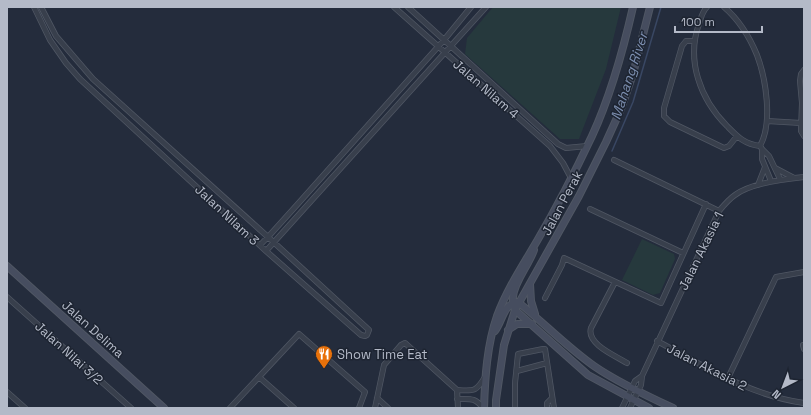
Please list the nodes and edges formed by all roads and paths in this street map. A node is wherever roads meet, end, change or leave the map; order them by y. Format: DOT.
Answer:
graph roads {
  1 [pos="34,7"];
  2 [pos="41,7"];
  3 [pos="394,7"];
  4 [pos="408,7"];
  5 [pos="471,7"];
  6 [pos="486,7"];
  7 [pos="634,7"];
  8 [pos="650,7"];
  9 [pos="707,7"];
  10 [pos="724,7"];
  11 [pos="444,40"];
  12 [pos="694,41"];
  13 [pos="451,46"];
  14 [pos="438,47"];
  15 [pos="444,53"];
  16 [pos="804,70"];
  17 [pos="803,104"];
  18 [pos="767,121"];
  19 [pos="801,123"];
  20 [pos="737,136"];
  21 [pos="804,136"];
  22 [pos="587,146"];
  23 [pos="761,147"];
  24 [pos="614,160"];
  25 [pos="765,167"];
  26 [pos="775,168"];
  27 [pos="804,176"];
  28 [pos="570,178"];
  29 [pos="794,178"];
  30 [pos="780,179"];
  31 [pos="771,181"];
  32 [pos="758,185"];
  33 [pos="706,204"];
  34 [pos="590,209"];
  35 [pos="720,211"];
  36 [pos="268,237"];
  37 [pos="537,240"];
  38 [pos="273,242"];
  39 [pos="260,245"];
  40 [pos="266,251"];
  41 [pos="683,253"];
  42 [pos="7,266"];
  43 [pos="804,272"];
  44 [pos="615,282"];
  45 [pos="530,284"];
  46 [pos="7,297"];
  47 [pos="545,298"];
  48 [pos="516,302"];
  49 [pos="515,310"];
  50 [pos="536,316"];
  51 [pos="532,324"];
  52 [pos="508,330"];
  53 [pos="492,336"];
  54 [pos="657,341"];
  55 [pos="627,363"];
  56 [pos="547,364"];
  57 [pos="517,371"];
  58 [pos="259,377"];
  59 [pos="485,377"];
  60 [pos="728,378"];
  61 [pos="635,389"];
  62 [pos="457,390"];
  63 [pos="7,392"];
  64 [pos="627,396"];
  65 [pos="377,398"];
  66 [pos="552,398"];
  67 [pos="457,399"];
  68 [pos="634,400"];
  69 [pos="804,403"];
  70 [pos="25,408"];
  71 [pos="131,408"];
  72 [pos="164,408"];
  73 [pos="230,408"];
  74 [pos="294,408"];
  75 [pos="359,408"];
  76 [pos="375,408"];
  77 [pos="388,408"];
  78 [pos="458,408"];
  79 [pos="484,408"];
  80 [pos="496,408"];
  81 [pos="515,408"];
  82 [pos="547,408"];
  83 [pos="554,408"];
  84 [pos="622,408"];
  85 [pos="630,408"];
  86 [pos="649,408"];
  87 [pos="673,408"];
  1 -- 39 [label="street, Jalan Nilam 3"];
  2 -- 36 [label="street, Jalan Nilam 3"];
  3 -- 14 [label="street, Jalan Nilam 4"];
  4 -- 11 [label="street, Jalan Nilam 4"];
  5 -- 11 [label="street, Jalan Nilam 3"];
  6 -- 13 [label="street, Jalan Nilam 3"];
  7 -- 22 [label="main road, Jalan Perak"];
  8 -- 45 [label="main road, Jalan Perak"];
  9 -- 12 [label="street"];
  10 -- 18 [label="street"];
  11 -- 13 [label="street, Jalan Nilam 4"];
  11 -- 14 [label="street, Jalan Nilam 3"];
  12 -- 20 [label="street"];
  12 -- 20 [label="street"];
  13 -- 15 [label="street, Jalan Nilam 3"];
  13 -- 22 [label="street, Jalan Nilam 4"];
  14 -- 15 [label="street, Jalan Nilam 4"];
  14 -- 36 [label="street, Jalan Nilam 3"];
  15 -- 28 [label="street, Jalan Nilam 4"];
  15 -- 38 [label="street, Jalan Nilam 3"];
  16 -- 17 [label="street"];
  17 -- 19 [label="street"];
  18 -- 19 [label="street"];
  18 -- 23 [label="street"];
  19 -- 21 [label="street"];
  20 -- 23 [label="street"];
  22 -- 28 [label="main road, Jalan Perak"];
  23 -- 25 [label="street"];
  23 -- 26 [label="street"];
  24 -- 33 [label="street"];
  25 -- 31 [label="street"];
  25 -- 32 [label="street"];
  26 -- 29 [label="street"];
  26 -- 30 [label="street"];
  27 -- 29 [label="street, Jalan Akasia 1"];
  28 -- 37 [label="main road, Jalan Perak"];
  29 -- 30 [label="street, Jalan Akasia 1"];
  30 -- 31 [label="street, Jalan Akasia 1"];
  31 -- 32 [label="street, Jalan Akasia 1"];
  32 -- 35 [label="street, Jalan Akasia 1"];
  33 -- 35 [label="street"];
  33 -- 41 [label="street"];
  34 -- 41 [label="street"];
  35 -- 54 [label="street, Jalan Akasia 1"];
  36 -- 38 [label="street"];
  36 -- 39 [label="street"];
  37 -- 48 [label="main road"];
  37 -- 53 [label="main road, Jalan Perak"];
  38 -- 40 [label="street, Jalan Nilam 3"];
  38 -- 40 [label="street"];
  39 -- 40 [label="street, Jalan Nilam 3"];
  41 -- 44 [label="street"];
  42 -- 72 [label="main road, Jalan Delima"];
  43 -- 60 [label="street"];
  44 -- 47 [label="street"];
  44 -- 55 [label="street"];
  45 -- 48 [label="main road, Jalan Perak"];
  45 -- 50 [label="main road"];
  46 -- 71 [label="street, Jalan Nilai 3/2"];
  48 -- 49 [label="main road, Jalan Perak"];
  48 -- 50 [label="main road"];
  48 -- 53 [label="main road"];
  49 -- 51 [label="main road"];
  49 -- 52 [label="main road, Jalan Perak"];
  50 -- 61 [label="main road"];
  51 -- 52 [label="main road"];
  51 -- 64 [label="main road"];
  52 -- 80 [label="main road, Jalan Perak"];
  53 -- 59 [label="main road, Jalan Perak"];
  54 -- 60 [label="street, Jalan Akasia 2"];
  54 -- 61 [label="street, Jalan Akasia 1"];
  56 -- 57 [label="street"];
  56 -- 57 [label="street"];
  56 -- 66 [label="street"];
  57 -- 81 [label="street"];
  58 -- 73 [label="street"];
  58 -- 74 [label="street"];
  58 -- 75 [label="street"];
  59 -- 62 [label="street"];
  59 -- 79 [label="main road, Jalan Perak"];
  60 -- 69 [label="street, Jalan Akasia 2"];
  61 -- 64 [label="street"];
  61 -- 68 [label="street"];
  61 -- 87 [label="main road"];
  62 -- 65 [label="street"];
  62 -- 67 [label="street"];
  63 -- 70 [label="street"];
  64 -- 68 [label="main road"];
  64 -- 84 [label="street"];
  65 -- 76 [label="street"];
  65 -- 77 [label="street"];
  66 -- 82 [label="street"];
  66 -- 83 [label="street"];
  67 -- 78 [label="street"];
  67 -- 79 [label="street"];
  68 -- 85 [label="street"];
  68 -- 86 [label="main road"];
}
